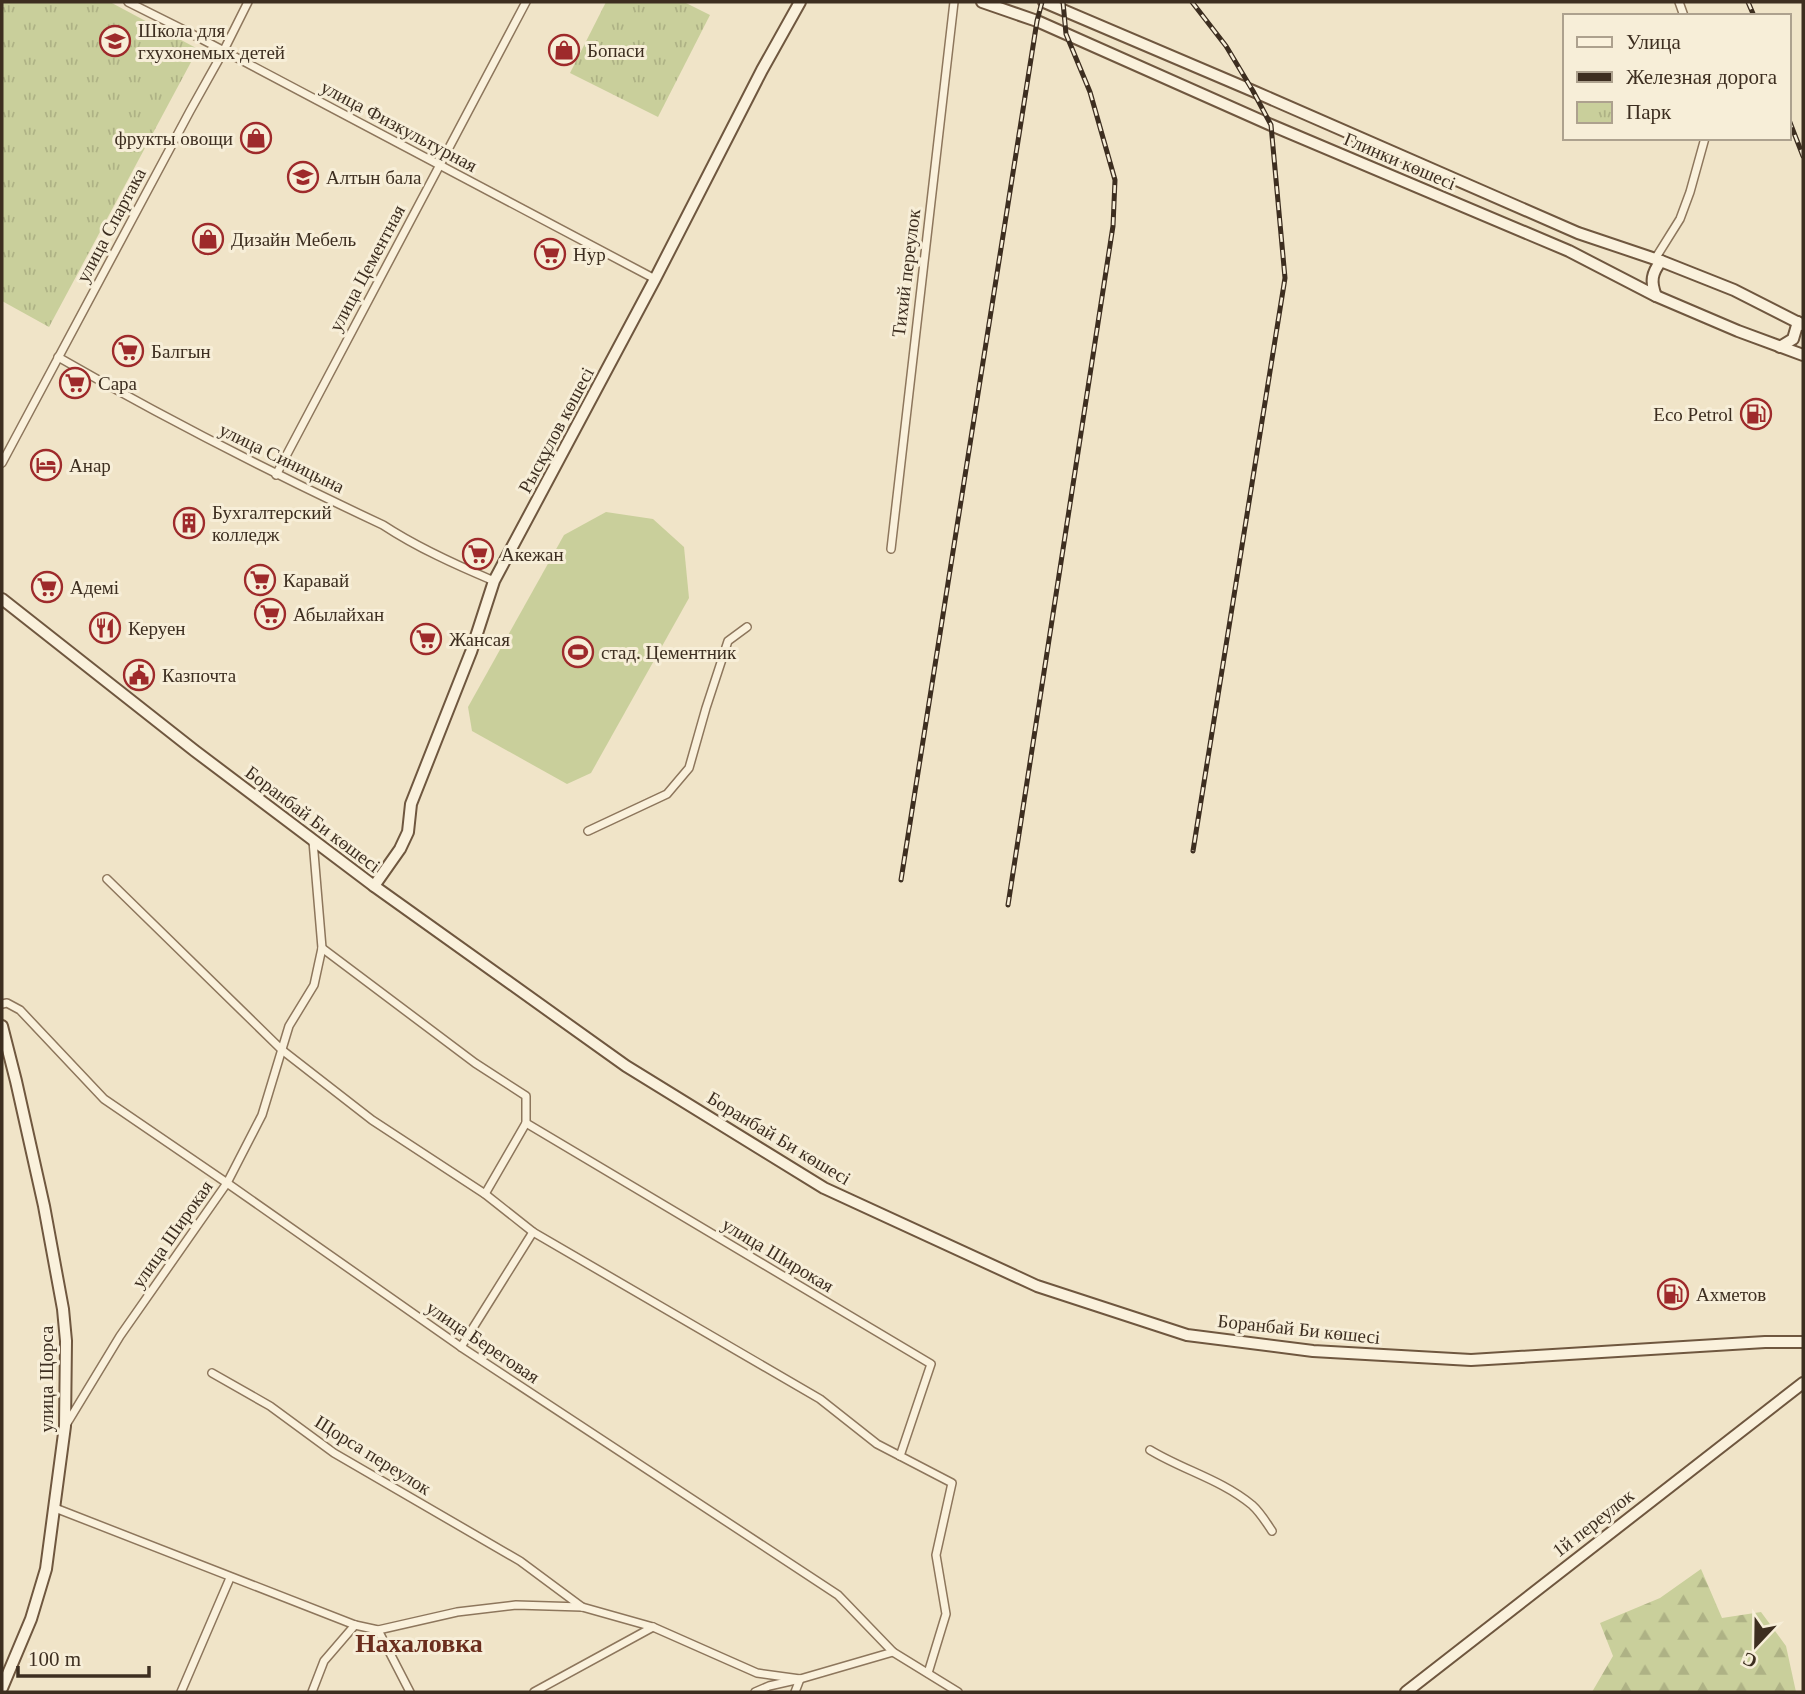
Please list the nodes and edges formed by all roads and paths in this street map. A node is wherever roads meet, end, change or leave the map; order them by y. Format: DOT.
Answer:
graph roads {
  1 [pos="128,2"];
  2 [pos="248,2"];
  3 [pos="526,2"];
  4 [pos="800,2"];
  5 [pos="954,2"];
  6 [pos="983,2"];
  7 [pos="1044,2"];
  8 [pos="223,52"];
  9 [pos="1704,140"];
  10 [pos="1372,142"];
  11 [pos="439,164"];
  12 [pos="1366,166"];
  13 [pos="1658,260"];
  14 [pos="655,279"];
  15 [pos="1656,296"];
  16 [pos="1801,324"];
  17 [pos="1780,347"];
  18 [pos="1803,355"];
  19 [pos="58,357"];
  20 [pos="2,463"];
  21 [pos="276,475"];
  22 [pos="891,549"];
  23 [pos="494,581"];
  24 [pos="2,599"];
  25 [pos="747,627"];
  26 [pos="588,831"];
  27 [pos="313,841"];
  28 [pos="107,880"];
  29 [pos="373,886"];
  30 [pos="322,948"];
  31 [pos="2,1003"];
  32 [pos="2,1026"];
  33 [pos="282,1050"];
  34 [pos="526,1123"];
  35 [pos="227,1183"];
  36 [pos="485,1194"];
  37 [pos="533,1232"];
  38 [pos="1803,1342"];
  39 [pos="461,1347"];
  40 [pos="212,1373"];
  41 [pos="1803,1383"];
  42 [pos="65,1426"];
  43 [pos="1150,1450"];
  44 [pos="900,1456"];
  45 [pos="55,1508"];
  46 [pos="1272,1531"];
  47 [pos="230,1578"];
  48 [pos="582,1607"];
  49 [pos="355,1625"];
  50 [pos="653,1627"];
  51 [pos="379,1630"];
  52 [pos="894,1652"];
  53 [pos="928,1673"];
  54 [pos="800,1679"];
  55 [pos="2,1688"];
  56 [pos="181,1692"];
  57 [pos="312,1692"];
  58 [pos="410,1692"];
  59 [pos="534,1692"];
  60 [pos="755,1692"];
  61 [pos="795,1692"];
  62 [pos="958,1692"];
  63 [pos="1406,1692"];
  1 -- 8 [label="street, улица Физкультурная"];
  2 -- 8 [label="street, улица Спартака"];
  3 -- 11 [label="street, улица Цементная"];
  4 -- 14 [label="main road, Рысқұлов көшесі"];
  5 -- 22 [label="street, Тихий переулок"];
  6 -- 12 [label="main road, Глинки көшесі"];
  7 -- 10 [label="main road, Глинки көшесі"];
  8 -- 11 [label="street, улица Физкультурная"];
  8 -- 19 [label="street, улица Спартака"];
  9 -- 13 [label="street"];
  10 -- 12 [label="main road"];
  10 -- 13 [label="main road, Глинки көшесі"];
  11 -- 14 [label="street, улица Физкультурная"];
  11 -- 21 [label="street, улица Цементная"];
  12 -- 15 [label="main road, Глинки көшесі"];
  13 -- 15 [label="main road"];
  13 -- 16 [label="main road, Глинки көшесі"];
  14 -- 23 [label="main road, Рысқұлов көшесі"];
  15 -- 17 [label="main road, Глинки көшесі"];
  16 -- 17 [label="main road"];
  17 -- 18 [label="main road, Глинки көшесі"];
  19 -- 20 [label="street, улица Спартака"];
  19 -- 21 [label="street, улица Синицына"];
  21 -- 23 [label="street, улица Синицына"];
  23 -- 29 [label="main road, Рысқұлов көшесі"];
  24 -- 27 [label="main road, Боранбай Би көшесі"];
  25 -- 26 [label="street"];
  27 -- 29 [label="main road, Боранбай Би көшесі"];
  27 -- 30 [label="street, улица Широкая"];
  28 -- 33 [label="street"];
  29 -- 38 [label="main road, Боранбай Би көшесі"];
  30 -- 33 [label="street, улица Широкая"];
  30 -- 34 [label="street"];
  31 -- 35 [label="street, улица Береговая"];
  32 -- 42 [label="main road, улица Щорса"];
  33 -- 35 [label="street, улица Широкая"];
  33 -- 36 [label="street"];
  34 -- 36 [label="street"];
  34 -- 44 [label="street, улица Широкая"];
  35 -- 39 [label="street, улица Береговая"];
  35 -- 42 [label="street, улица Широкая"];
  36 -- 37 [label="street"];
  37 -- 39 [label="street"];
  37 -- 44 [label="street"];
  39 -- 52 [label="street, улица Береговая"];
  40 -- 48 [label="street, Щорса переулок"];
  41 -- 63 [label="main road, 1й переулок"];
  42 -- 45 [label="main road, улица Щорса"];
  43 -- 46 [label="street"];
  44 -- 53 [label="street"];
  45 -- 47 [label="street"];
  45 -- 55 [label="main road, улица Щорса"];
  47 -- 49 [label="street"];
  47 -- 56 [label="street"];
  48 -- 50 [label="street"];
  48 -- 51 [label="street"];
  49 -- 51 [label="street"];
  49 -- 57 [label="street"];
  50 -- 54 [label="street"];
  50 -- 59 [label="street"];
  51 -- 58 [label="street"];
  52 -- 53 [label="street, улица Береговая"];
  52 -- 54 [label="street"];
  53 -- 62 [label="street, улица Береговая"];
  54 -- 60 [label="street"];
  54 -- 61 [label="street"];
}
